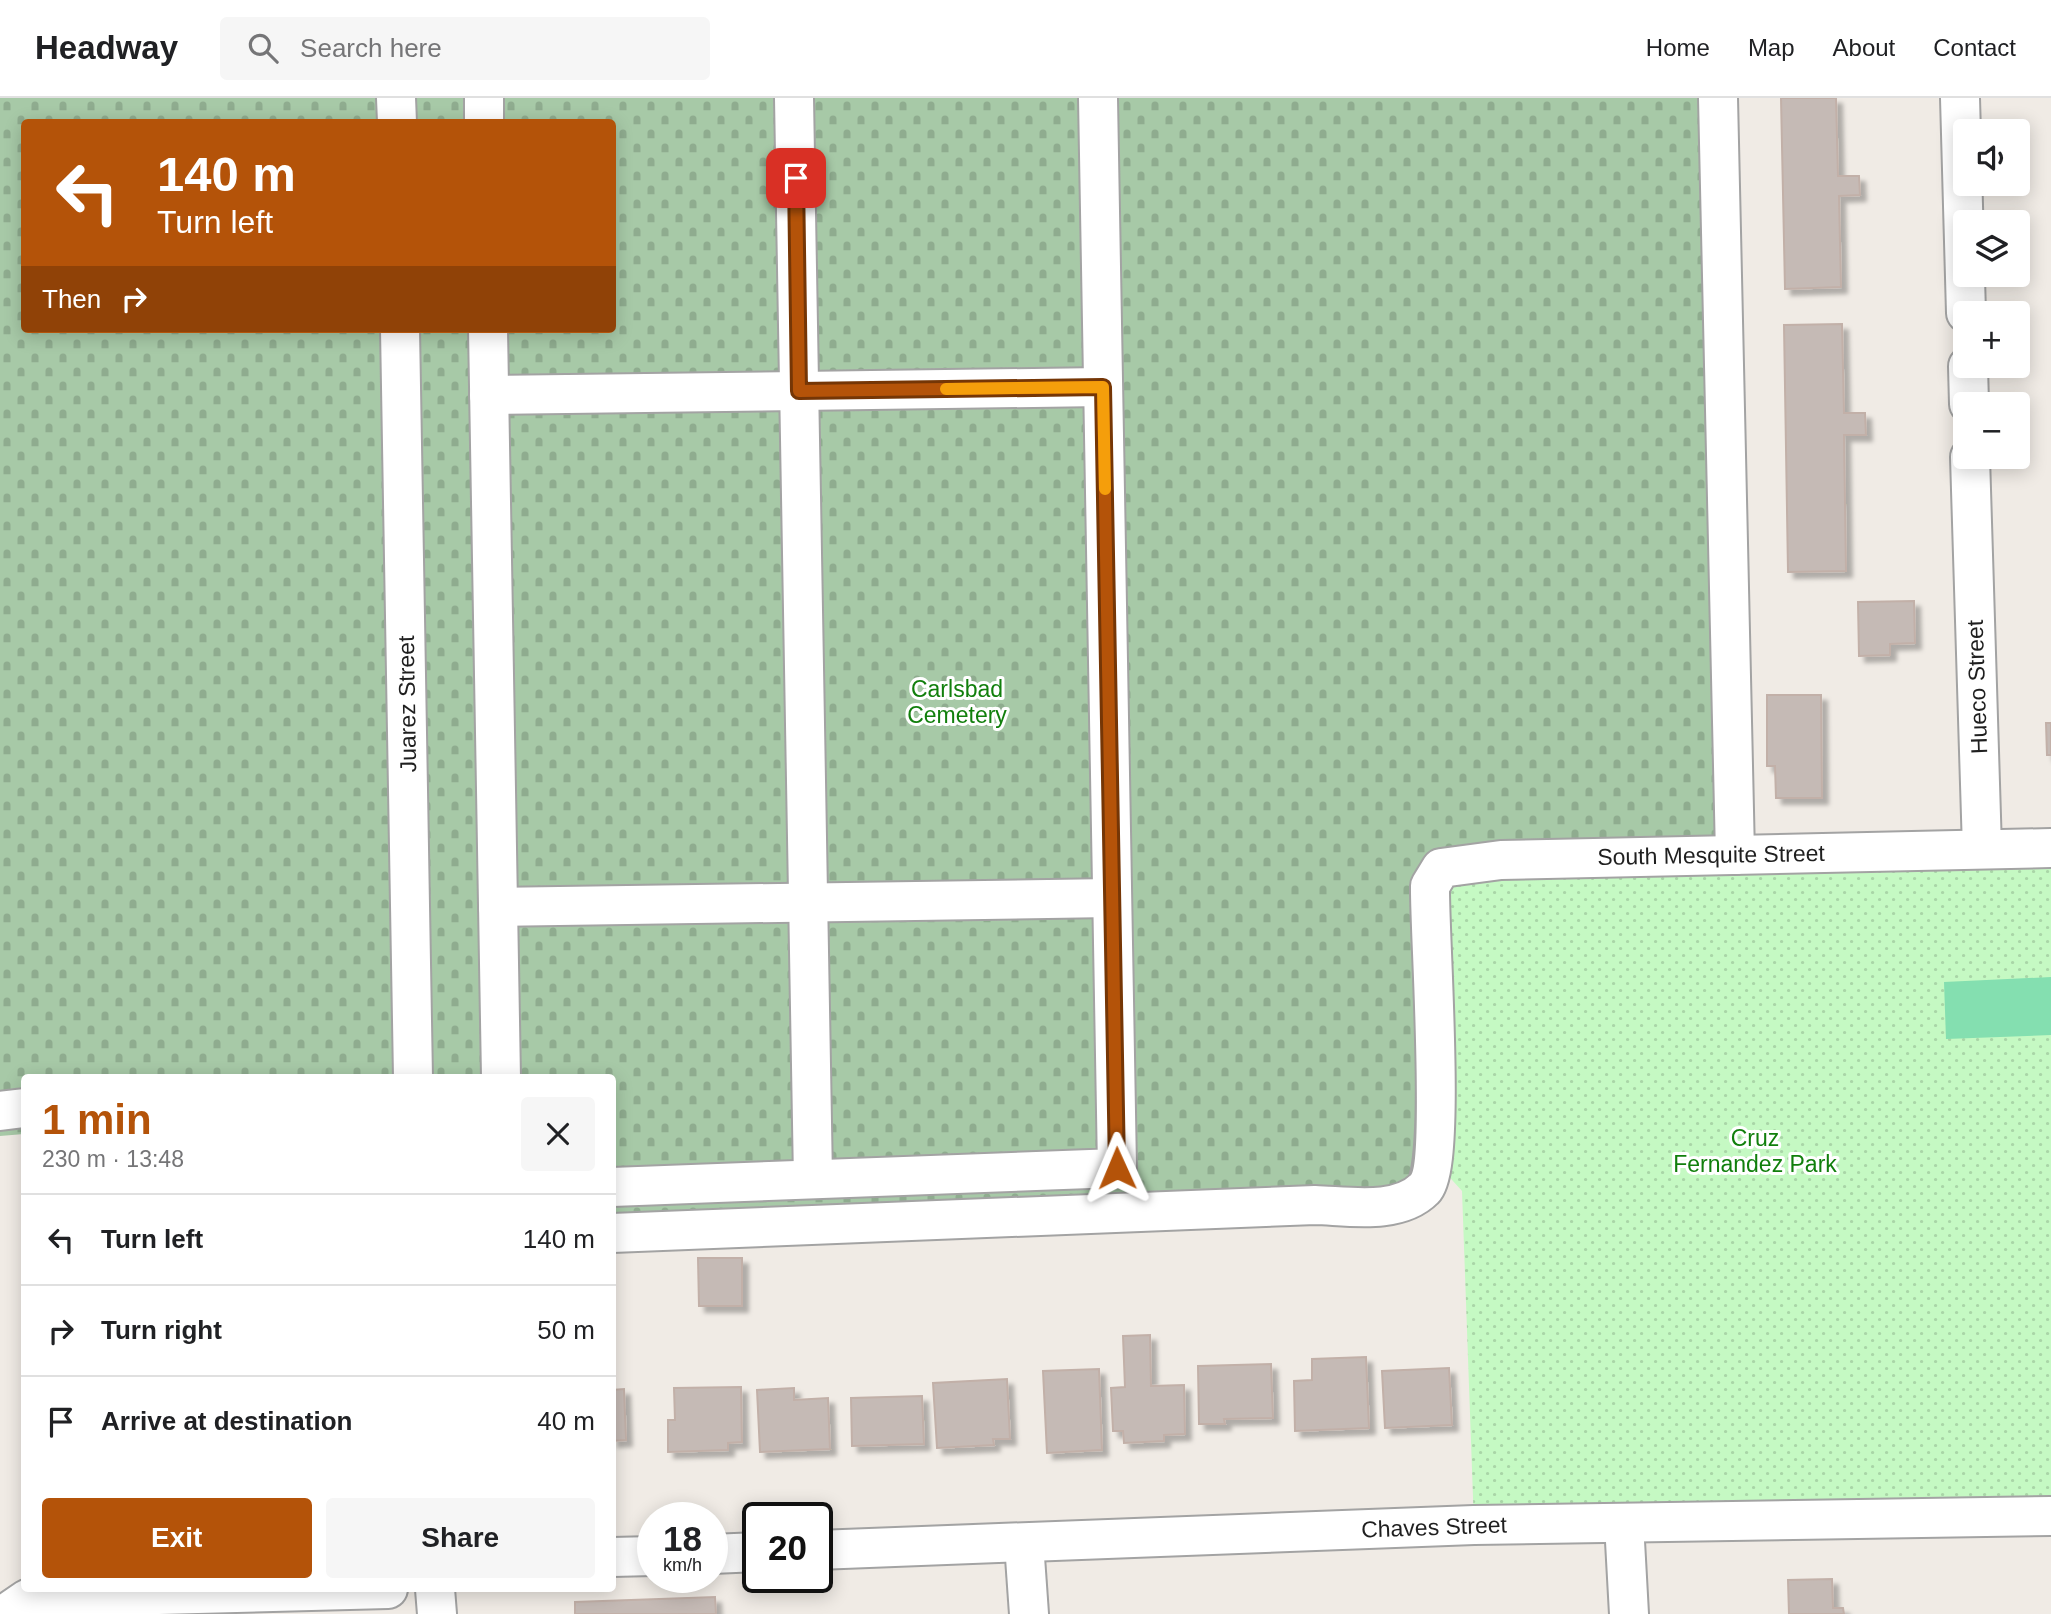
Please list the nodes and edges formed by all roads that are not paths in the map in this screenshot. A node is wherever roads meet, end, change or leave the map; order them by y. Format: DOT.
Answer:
graph roads {
  1 [pos="396,98"];
  2 [pos="484,98"];
  3 [pos="794,98"];
  4 [pos="1098,98"];
  5 [pos="1718,98"];
  6 [pos="1960,98"];
  7 [pos="397,119"];
  8 [pos="484,119"];
  9 [pos="1966,301"];
  10 [pos="400,333"];
  11 [pos="488,333"];
  12 [pos="1103,387"];
  13 [pos="799,391"];
  14 [pos="489,395"];
  15 [pos="1970,469"];
  16 [pos="2051,848"];
  17 [pos="1982,849"];
  18 [pos="1735,855"];
  19 [pos="1112,898"];
  20 [pos="808,902"];
  21 [pos="498,907"];
  22 [pos="413,1074"];
  23 [pos="501,1074"];
  24 [pos="21,1108"];
  25 [pos="0,1111"];
  26 [pos="813,1179"];
  27 [pos="616,1187"];
  28 [pos="616,1233"];
  29 [pos="2051,1517"];
  30 [pos="1624,1523"];
  31 [pos="1024,1542"];
  32 [pos="833,1549"];
  33 [pos="637,1556"];
  34 [pos="616,1557"];
  35 [pos="273,1592"];
  36 [pos="435,1592"];
  37 [pos="6,1612"];
  38 [pos="437,1614"];
  39 [pos="1029,1614"];
  40 [pos="1629,1614"];
  1 -- 7 [label="street"];
  2 -- 8 [label="street"];
  3 -- 13 [label="street"];
  4 -- 12 [label="street"];
  5 -- 18 [label="street"];
  6 -- 9 [label="street"];
  10 -- 22 [label="street, Juarez Street"];
  11 -- 14 [label="street"];
  12 -- 13 [label="street"];
  12 -- 19 [label="street"];
  13 -- 14 [label="street"];
  13 -- 20 [label="street"];
  14 -- 21 [label="street"];
  15 -- 17 [label="street, Hueco Street"];
  16 -- 17 [label="street"];
  17 -- 18 [label="street, South Mesquite Street"];
  18 -- 28 [label="street, South Mesquite Street"];
  19 -- 20 [label="street"];
  19 -- 26 [label="street"];
  20 -- 21 [label="street"];
  20 -- 26 [label="street"];
  21 -- 23 [label="street"];
  24 -- 25 [label="street"];
  26 -- 27 [label="street"];
  29 -- 30 [label="street, Chaves Street"];
  30 -- 31 [label="street, Chaves Street"];
  30 -- 40 [label="street"];
  31 -- 32 [label="street, Chaves Street"];
  31 -- 39 [label="street"];
  33 -- 34 [label="street"];
  35 -- 37 [label="street"];
  36 -- 38 [label="street"];
}
